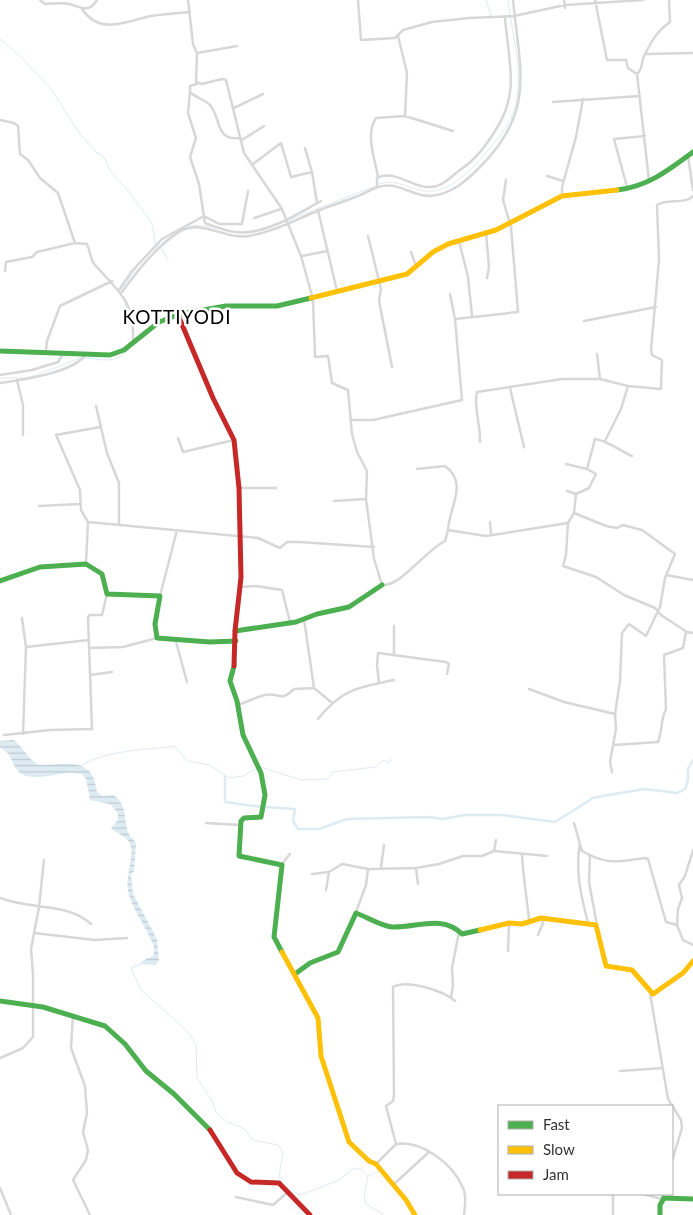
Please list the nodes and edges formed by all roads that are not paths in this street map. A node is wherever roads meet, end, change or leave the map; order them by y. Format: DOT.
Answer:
graph roads {
  1 [pos="40,0"];
  2 [pos="71,0"];
  3 [pos="97,0"];
  4 [pos="188,0"];
  5 [pos="358,0"];
  6 [pos="513,0"];
  7 [pos="564,0"];
  8 [pos="633,0"];
  9 [pos="643,0"];
  10 [pos="669,0"];
  11 [pos="596,1"];
  12 [pos="71,5"];
  13 [pos="565,6"];
  14 [pos="82,9"];
  15 [pos="190,12"];
  16 [pos="510,17"];
  17 [pos="398,36"];
  18 [pos="237,46"];
  19 [pos="197,53"];
  20 [pos="693,53"];
  21 [pos="646,54"];
  22 [pos="637,74"];
  23 [pos="197,84"];
  24 [pos="190,92"];
  25 [pos="263,94"];
  26 [pos="639,96"];
  27 [pos="583,99"];
  28 [pos="553,102"];
  29 [pos="234,108"];
  30 [pos="405,116"];
  31 [pos="0,120"];
  32 [pos="264,126"];
  33 [pos="453,131"];
  34 [pos="645,136"];
  35 [pos="241,139"];
  36 [pos="305,148"];
  37 [pos="690,154"];
  38 [pos="253,164"];
  39 [pos="312,172"];
  40 [pos="547,176"];
  41 [pos="378,177"];
  42 [pos="506,180"];
  43 [pos="563,181"];
  44 [pos="649,182"];
  45 [pos="377,187"];
  46 [pos="627,187"];
  47 [pos="693,190"];
  48 [pos="248,191"];
  49 [pos="562,196"];
  50 [pos="693,196"];
  51 [pos="321,201"];
  52 [pos="317,203"];
  53 [pos="282,209"];
  54 [pos="318,210"];
  55 [pos="204,216"];
  56 [pos="254,218"];
  57 [pos="286,219"];
  58 [pos="289,223"];
  59 [pos="509,224"];
  60 [pos="486,233"];
  61 [pos="368,236"];
  62 [pos="459,240"];
  63 [pos="76,243"];
  64 [pos="327,251"];
  65 [pos="411,252"];
  66 [pos="301,256"];
  67 [pos="416,266"];
  68 [pos="5,271"];
  69 [pos="487,278"];
  70 [pos="112,281"];
  71 [pos="379,281"];
  72 [pos="121,291"];
  73 [pos="337,291"];
  74 [pos="450,294"];
  75 [pos="313,299"];
  76 [pos="656,306"];
  77 [pos="178,315"];
  78 [pos="472,316"];
  79 [pos="455,319"];
  80 [pos="584,321"];
  81 [pos="134,342"];
  82 [pos="0,351"];
  83 [pos="46,351"];
  84 [pos="63,352"];
  85 [pos="86,354"];
  86 [pos="597,354"];
  87 [pos="392,366"];
  88 [pos="0,375"];
  89 [pos="600,379"];
  90 [pos="18,380"];
  91 [pos="0,383"];
  92 [pos="628,386"];
  93 [pos="510,388"];
  94 [pos="96,406"];
  95 [pos="352,420"];
  96 [pos="100,428"];
  97 [pos="23,435"];
  98 [pos="178,438"];
  99 [pos="234,440"];
  100 [pos="606,441"];
  101 [pos="480,442"];
  102 [pos="524,447"];
  103 [pos="632,456"];
  104 [pos="566,464"];
  105 [pos="417,469"];
  106 [pos="588,469"];
  107 [pos="239,488"];
  108 [pos="276,488"];
  109 [pos="566,491"];
  110 [pos="576,494"];
  111 [pos="366,499"];
  112 [pos="334,501"];
  113 [pos="80,504"];
  114 [pos="39,506"];
  115 [pos="574,513"];
  116 [pos="88,522"];
  117 [pos="490,522"];
  118 [pos="568,523"];
  119 [pos="119,524"];
  120 [pos="176,530"];
  121 [pos="448,530"];
  122 [pos="491,534"];
  123 [pos="242,536"];
  124 [pos="374,548"];
  125 [pos="86,564"];
  126 [pos="666,574"];
  127 [pos="693,580"];
  128 [pos="0,581"];
  129 [pos="382,585"];
  130 [pos="239,587"];
  131 [pos="107,594"];
  132 [pos="160,596"];
  133 [pos="659,612"];
  134 [pos="22,618"];
  135 [pos="304,619"];
  136 [pos="290,622"];
  137 [pos="394,626"];
  138 [pos="235,632"];
  139 [pos="686,632"];
  140 [pos="693,633"];
  141 [pos="157,638"];
  142 [pos="175,638"];
  143 [pos="89,640"];
  144 [pos="236,641"];
  145 [pos="26,647"];
  146 [pos="90,648"];
  147 [pos="394,654"];
  148 [pos="112,672"];
  149 [pos="448,674"];
  150 [pos="90,675"];
  151 [pos="394,680"];
  152 [pos="187,682"];
  153 [pos="379,683"];
  154 [pos="314,688"];
  155 [pos="529,689"];
  156 [pos="331,702"];
  157 [pos="238,705"];
  158 [pos="615,714"];
  159 [pos="318,719"];
  160 [pos="23,734"];
  161 [pos="4,735"];
  162 [pos="614,745"];
  163 [pos="612,772"];
  164 [pos="574,823"];
  165 [pos="206,824"];
  166 [pos="240,825"];
  167 [pos="496,840"];
  168 [pos="580,843"];
  169 [pos="384,845"];
  170 [pos="693,850"];
  171 [pos="494,851"];
  172 [pos="290,854"];
  173 [pos="522,855"];
  174 [pos="590,855"];
  175 [pos="547,856"];
  176 [pos="44,860"];
  177 [pos="282,864"];
  178 [pos="381,867"];
  179 [pos="368,868"];
  180 [pos="416,868"];
  181 [pos="329,872"];
  182 [pos="312,874"];
  183 [pos="418,884"];
  184 [pos="326,890"];
  185 [pos="0,898"];
  186 [pos="39,907"];
  187 [pos="356,912"];
  188 [pos="541,918"];
  189 [pos="529,920"];
  190 [pos="509,923"];
  191 [pos="91,924"];
  192 [pos="588,925"];
  193 [pos="677,925"];
  194 [pos="598,927"];
  195 [pos="459,932"];
  196 [pos="34,933"];
  197 [pos="538,936"];
  198 [pos="127,938"];
  199 [pos="693,945"];
  200 [pos="508,951"];
  201 [pos="693,961"];
  202 [pos="295,974"];
  203 [pos="650,993"];
  204 [pos="451,997"];
  205 [pos="0,1001"];
  206 [pos="455,1001"];
  207 [pos="33,1004"];
  208 [pos="73,1015"];
  209 [pos="0,1058"];
  210 [pos="663,1068"];
  211 [pos="620,1071"];
  212 [pos="672,1105"];
  213 [pos="673,1107"];
  214 [pos="396,1144"];
  215 [pos="429,1152"];
  216 [pos="673,1158"];
  217 [pos="376,1164"];
  218 [pos="394,1185"];
  219 [pos="0,1188"];
  220 [pos="288,1192"];
  221 [pos="613,1195"];
  222 [pos="649,1195"];
  223 [pos="236,1197"];
  224 [pos="662,1197"];
  225 [pos="693,1199"];
  226 [pos="11,1215"];
  227 [pos="90,1215"];
  228 [pos="310,1215"];
  229 [pos="415,1215"];
  230 [pos="464,1215"];
  231 [pos="613,1215"];
  232 [pos="660,1215"];
  1 -- 12 [label="street"];
  2 -- 12 [label="street"];
  3 -- 14 [label="street"];
  4 -- 15 [label="street"];
  5 -- 17 [label="street"];
  6 -- 16 [label="street"];
  7 -- 13 [label="street"];
  8 -- 9 [label="street"];
  8 -- 11 [label="street"];
  10 -- 21 [label="street"];
  11 -- 13 [label="street"];
  11 -- 22 [label="street"];
  12 -- 14 [label="street"];
  13 -- 16 [label="street"];
  14 -- 15 [label="street"];
  15 -- 19 [label="street"];
  16 -- 17 [label="street"];
  16 -- 41 [label="street"];
  16 -- 45 [label="street"];
  17 -- 30 [label="street"];
  18 -- 19 [label="street"];
  19 -- 23 [label="street"];
  20 -- 21 [label="street"];
  21 -- 22 [label="street"];
  22 -- 26 [label="street"];
  23 -- 24 [label="street"];
  23 -- 29 [label="street"];
  24 -- 35 [label="street"];
  24 -- 55 [label="street"];
  25 -- 29 [label="street"];
  26 -- 27 [label="street"];
  26 -- 34 [label="street"];
  27 -- 28 [label="street"];
  27 -- 43 [label="street"];
  29 -- 35 [label="street"];
  30 -- 33 [label="street"];
  30 -- 41 [label="street"];
  31 -- 63 [label="street"];
  32 -- 35 [label="street"];
  34 -- 44 [label="street"];
  34 -- 46 [label="street"];
  35 -- 38 [label="street"];
  36 -- 39 [label="street"];
  37 -- 44 [label="main road"];
  37 -- 47 [label="street"];
  38 -- 39 [label="street"];
  38 -- 53 [label="street"];
  39 -- 52 [label="street"];
  40 -- 43 [label="street"];
  41 -- 45 [label="street"];
  42 -- 59 [label="street"];
  43 -- 49 [label="street"];
  44 -- 46 [label="main road"];
  45 -- 54 [label="street"];
  46 -- 49 [label="main road"];
  48 -- 55 [label="street"];
  49 -- 59 [label="main road"];
  50 -- 76 [label="street"];
  51 -- 52 [label="street"];
  52 -- 57 [label="street"];
  53 -- 56 [label="street"];
  53 -- 57 [label="street"];
  54 -- 58 [label="street"];
  54 -- 64 [label="street"];
  55 -- 57 [label="street"];
  55 -- 72 [label="street"];
  57 -- 58 [label="street"];
  58 -- 66 [label="street"];
  58 -- 72 [label="street"];
  59 -- 60 [label="main road"];
  59 -- 78 [label="street"];
  60 -- 62 [label="main road"];
  60 -- 69 [label="street"];
  61 -- 71 [label="street"];
  62 -- 67 [label="main road"];
  62 -- 78 [label="street"];
  63 -- 68 [label="street"];
  63 -- 70 [label="street"];
  64 -- 66 [label="street"];
  64 -- 73 [label="street"];
  65 -- 67 [label="street"];
  66 -- 75 [label="street"];
  67 -- 71 [label="main road"];
  70 -- 72 [label="street"];
  70 -- 83 [label="street"];
  71 -- 73 [label="main road"];
  71 -- 87 [label="street"];
  72 -- 81 [label="street"];
  73 -- 75 [label="main road"];
  74 -- 79 [label="street"];
  75 -- 77 [label="main road"];
  75 -- 95 [label="street"];
  76 -- 80 [label="street"];
  76 -- 92 [label="street"];
  77 -- 81 [label="main road"];
  77 -- 99 [label="main road"];
  78 -- 79 [label="street"];
  79 -- 95 [label="street"];
  81 -- 85 [label="main road"];
  82 -- 83 [label="main road"];
  83 -- 84 [label="main road"];
  84 -- 85 [label="main road"];
  84 -- 88 [label="street"];
  85 -- 90 [label="street"];
  86 -- 89 [label="street"];
  89 -- 92 [label="street"];
  89 -- 93 [label="street"];
  90 -- 91 [label="street"];
  90 -- 97 [label="street"];
  92 -- 100 [label="street"];
  93 -- 101 [label="street"];
  93 -- 102 [label="street"];
  94 -- 96 [label="street"];
  95 -- 111 [label="street"];
  96 -- 113 [label="street"];
  96 -- 119 [label="street"];
  98 -- 99 [label="street"];
  99 -- 107 [label="main road"];
  100 -- 103 [label="street"];
  100 -- 106 [label="street"];
  104 -- 106 [label="street"];
  105 -- 121 [label="street"];
  106 -- 110 [label="street"];
  107 -- 108 [label="street"];
  107 -- 123 [label="main road"];
  109 -- 110 [label="street"];
  110 -- 115 [label="street"];
  111 -- 112 [label="street"];
  111 -- 124 [label="street"];
  113 -- 114 [label="street"];
  113 -- 116 [label="street"];
  115 -- 118 [label="street"];
  115 -- 126 [label="street"];
  116 -- 119 [label="street"];
  116 -- 125 [label="street"];
  117 -- 122 [label="street"];
  118 -- 122 [label="street"];
  118 -- 133 [label="street"];
  119 -- 120 [label="street"];
  120 -- 123 [label="street"];
  120 -- 132 [label="street"];
  121 -- 122 [label="street"];
  121 -- 129 [label="street"];
  123 -- 124 [label="street"];
  123 -- 130 [label="main road"];
  124 -- 129 [label="street"];
  125 -- 128 [label="main road"];
  125 -- 131 [label="main road"];
  126 -- 127 [label="street"];
  126 -- 133 [label="street"];
  129 -- 135 [label="main road"];
  130 -- 136 [label="street"];
  130 -- 138 [label="main road"];
  131 -- 132 [label="main road"];
  131 -- 143 [label="street"];
  132 -- 141 [label="main road"];
  133 -- 139 [label="street"];
  133 -- 158 [label="street"];
  134 -- 145 [label="street"];
  135 -- 136 [label="main road"];
  135 -- 154 [label="street"];
  136 -- 138 [label="main road"];
  137 -- 147 [label="street"];
  138 -- 144 [label="main road"];
  139 -- 140 [label="street"];
  139 -- 162 [label="street"];
  141 -- 142 [label="main road"];
  141 -- 146 [label="street"];
  142 -- 144 [label="main road"];
  142 -- 152 [label="street"];
  143 -- 145 [label="street"];
  143 -- 146 [label="street"];
  144 -- 157 [label="main road"];
  145 -- 160 [label="street"];
  146 -- 150 [label="street"];
  147 -- 149 [label="street"];
  147 -- 153 [label="street"];
  148 -- 150 [label="street"];
  150 -- 160 [label="street"];
  151 -- 153 [label="street"];
  153 -- 156 [label="street"];
  154 -- 156 [label="street"];
  154 -- 157 [label="street"];
  155 -- 158 [label="street"];
  156 -- 159 [label="street"];
  157 -- 166 [label="main road"];
  158 -- 162 [label="street"];
  160 -- 161 [label="street"];
  162 -- 163 [label="street"];
  164 -- 168 [label="street"];
  165 -- 166 [label="street"];
  166 -- 177 [label="main road"];
  167 -- 171 [label="street"];
  168 -- 174 [label="street"];
  168 -- 192 [label="street"];
  169 -- 178 [label="street"];
  170 -- 193 [label="street"];
  171 -- 173 [label="street"];
  171 -- 180 [label="street"];
  172 -- 177 [label="street"];
  173 -- 175 [label="street"];
  173 -- 189 [label="street"];
  174 -- 193 [label="street"];
  174 -- 194 [label="street"];
  176 -- 186 [label="street"];
  177 -- 202 [label="main road"];
  178 -- 179 [label="street"];
  178 -- 180 [label="street"];
  179 -- 181 [label="street"];
  179 -- 187 [label="street"];
  180 -- 183 [label="street"];
  181 -- 182 [label="street"];
  181 -- 184 [label="street"];
  185 -- 186 [label="street"];
  186 -- 191 [label="street"];
  186 -- 196 [label="street"];
  187 -- 195 [label="main road"];
  187 -- 202 [label="main road"];
  188 -- 189 [label="main road"];
  188 -- 192 [label="main road"];
  188 -- 197 [label="street"];
  189 -- 190 [label="main road"];
  190 -- 195 [label="main road"];
  190 -- 200 [label="street"];
  192 -- 194 [label="main road"];
  193 -- 199 [label="street"];
  194 -- 203 [label="main road"];
  195 -- 204 [label="street"];
  196 -- 198 [label="street"];
  196 -- 207 [label="street"];
  201 -- 203 [label="main road"];
  202 -- 217 [label="main road"];
  203 -- 210 [label="street"];
  204 -- 206 [label="street"];
  204 -- 214 [label="street"];
  205 -- 207 [label="main road"];
  207 -- 208 [label="main road"];
  207 -- 209 [label="street"];
  208 -- 220 [label="main road"];
  208 -- 227 [label="street"];
  210 -- 211 [label="street"];
  210 -- 212 [label="street"];
  213 -- 216 [label="street"];
  214 -- 215 [label="street"];
  214 -- 217 [label="street"];
  215 -- 218 [label="street"];
  215 -- 230 [label="street"];
  217 -- 218 [label="main road"];
  218 -- 229 [label="main road"];
  219 -- 226 [label="street"];
  220 -- 223 [label="street"];
  220 -- 228 [label="main road"];
  221 -- 231 [label="street"];
  222 -- 224 [label="street"];
  224 -- 225 [label="main road"];
  224 -- 232 [label="main road"];
}
